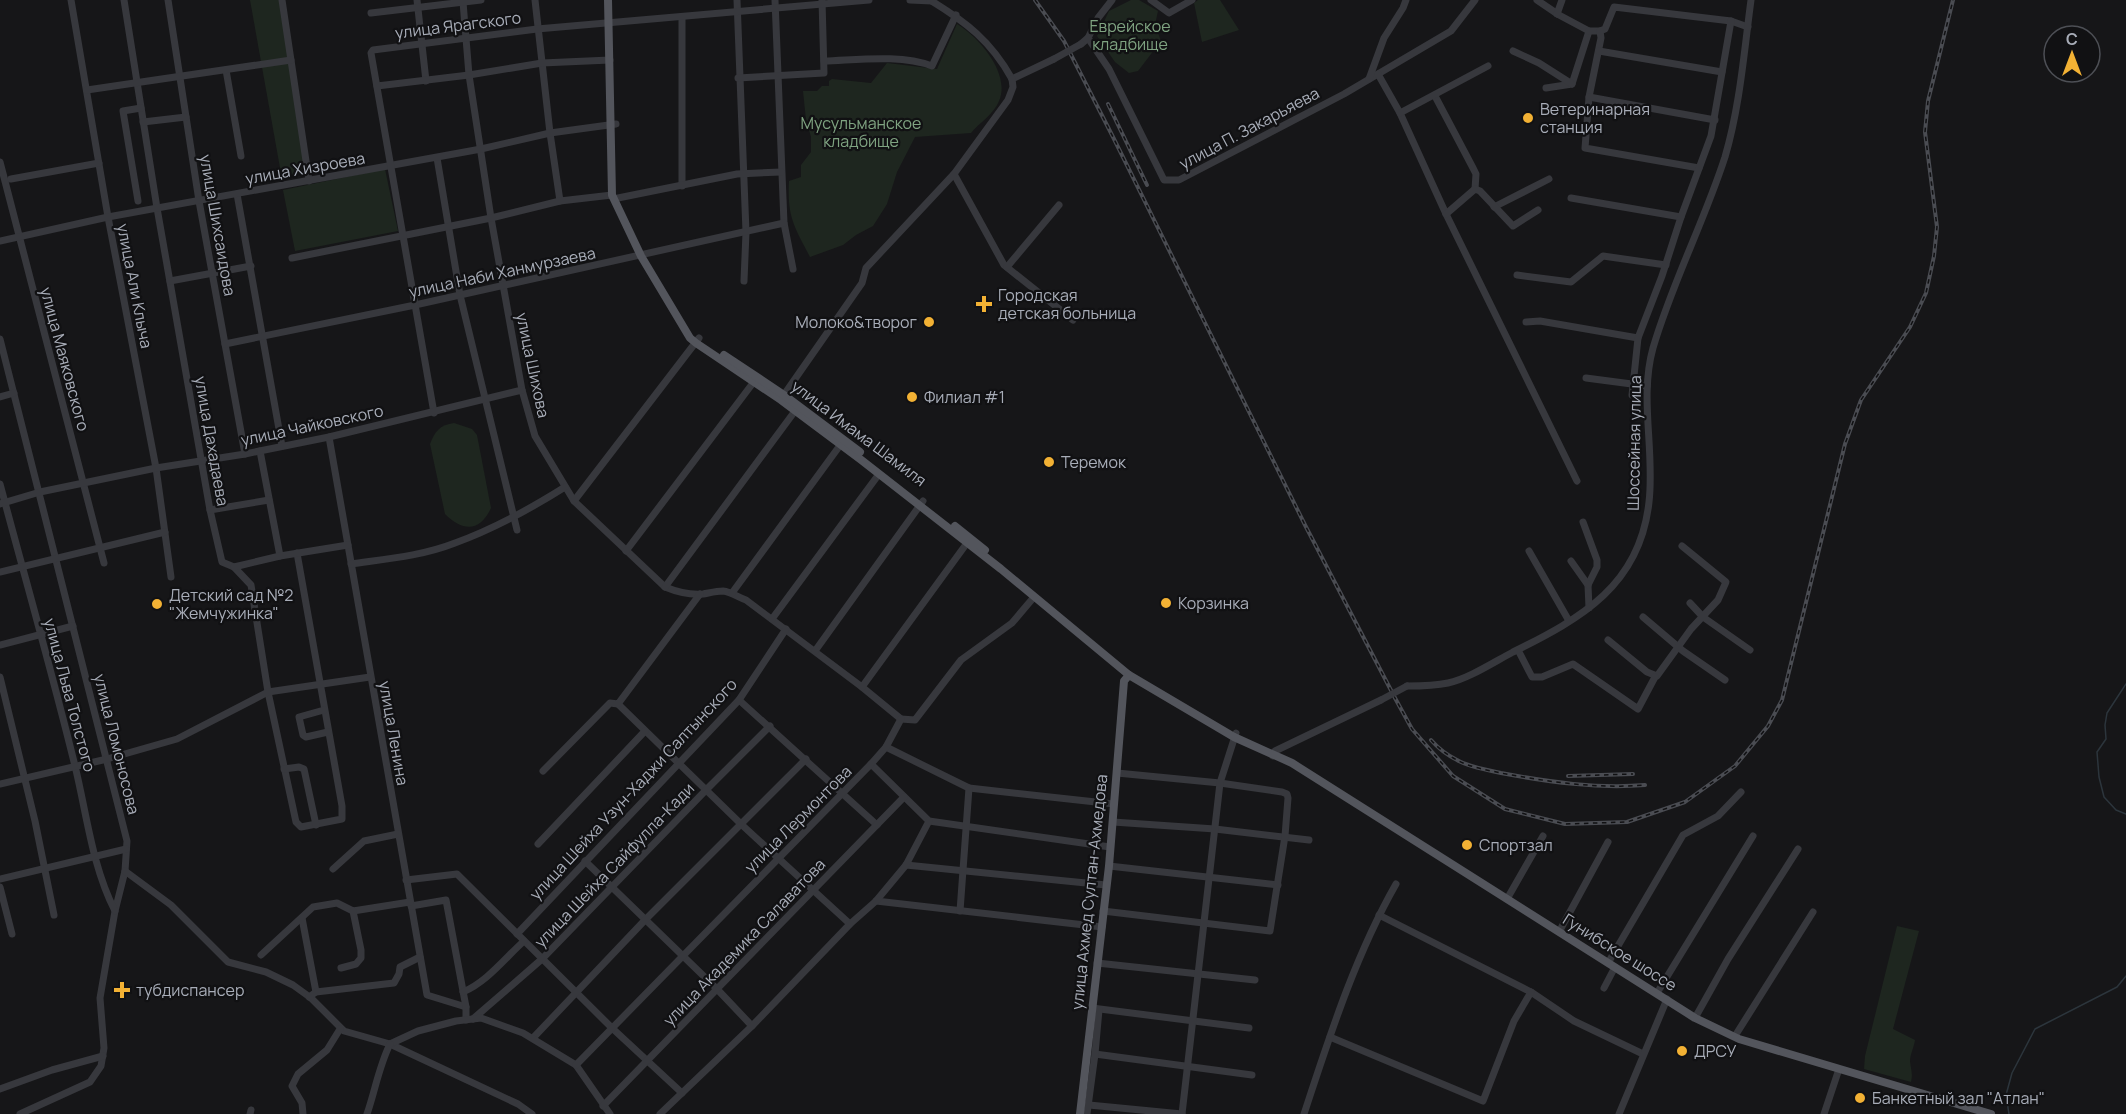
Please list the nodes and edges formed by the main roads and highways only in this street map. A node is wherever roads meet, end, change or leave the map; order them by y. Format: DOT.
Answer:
graph roads {
  1 [pos="608,0"];
  2 [pos="613,0"];
  3 [pos="612,22"];
  4 [pos="613,125"];
  5 [pos="697,340"];
  6 [pos="782,397"];
  7 [pos="921,503"];
  8 [pos="1129,675"];
  9 [pos="1235,735"];
  10 [pos="1274,754"];
  11 [pos="1080,1114"];
  12 [pos="1990,1114"];
  1 -- 3 [label="main road, улица Имама Шамиля"];
  2 -- 3 [label="main road, улица Имама Шамиля"];
  3 -- 4 [label="main road, улица Имама Шамиля"];
  3 -- 4 [label="main road, улица Имама Шамиля"];
  4 -- 5 [label="main road, улица Имама Шамиля"];
  5 -- 6 [label="main road, улица Имама Шамиля"];
  5 -- 6 [label="main road, улица Имама Шамиля"];
  6 -- 7 [label="main road, улица Имама Шамиля"];
  6 -- 7 [label="main road, улица Имама Шамиля"];
  7 -- 8 [label="main road, улица Имама Шамиля"];
  7 -- 9 [label="main road, улица Имама Шамиля"];
  8 -- 9 [label="main road, улица Имама Шамиля"];
  8 -- 11 [label="main road, улица Ахмед Султан-Ахмедова"];
  9 -- 10 [label="main road, улица Имама Шамиля"];
  10 -- 12 [label="main road, Гунибское шоссе"];
}
